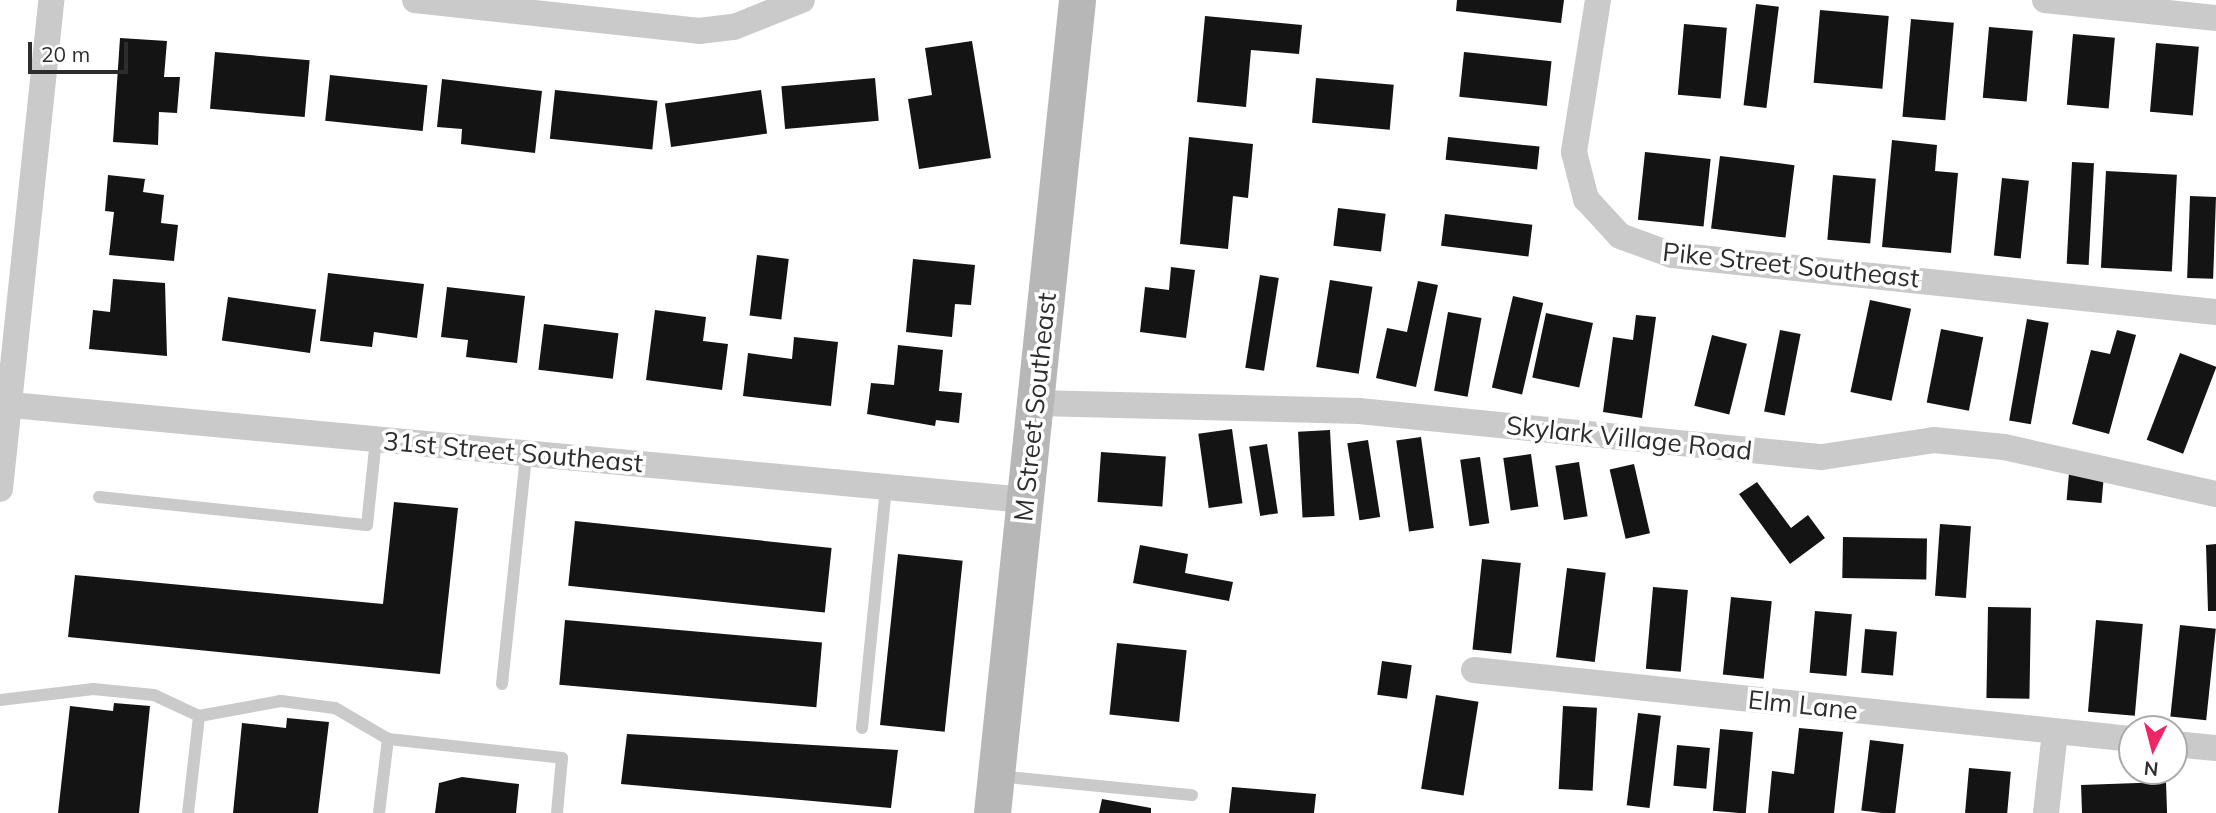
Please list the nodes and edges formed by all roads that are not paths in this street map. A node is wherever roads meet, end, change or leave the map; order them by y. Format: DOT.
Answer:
graph roads {
  1 [pos="51,0"];
  2 [pos="415,0"];
  3 [pos="802,0"];
  4 [pos="1077,0"];
  5 [pos="1598,0"];
  6 [pos="2045,0"];
  7 [pos="2216,18"];
  8 [pos="2216,312"];
  9 [pos="1035,403"];
  10 [pos="4,405"];
  11 [pos="376,440"];
  12 [pos="526,454"];
  13 [pos="886,487"];
  14 [pos="0,489"];
  15 [pos="2216,494"];
  16 [pos="99,497"];
  17 [pos="1026,500"];
  18 [pos="1474,670"];
  19 [pos="502,684"];
  20 [pos="0,700"];
  21 [pos="199,716"];
  22 [pos="862,728"];
  23 [pos="2055,732"];
  24 [pos="388,739"];
  25 [pos="2118,739"];
  26 [pos="2188,745"];
  27 [pos="2216,748"];
  28 [pos="996,776"];
  29 [pos="1192,795"];
  30 [pos="188,813"];
  31 [pos="379,813"];
  32 [pos="557,813"];
  33 [pos="992,813"];
  34 [pos="2046,813"];
  1 -- 10 [label="street"];
  2 -- 3 [label="street"];
  4 -- 9 [label="street, M Street Southeast"];
  5 -- 8 [label="street, Pike Street Southeast"];
  6 -- 7 [label="street"];
  9 -- 15 [label="street, Skylark Village Road"];
  9 -- 17 [label="street, M Street Southeast"];
  10 -- 11 [label="street, 31st Street Southeast"];
  10 -- 14 [label="street"];
  11 -- 12 [label="street, 31st Street Southeast"];
  11 -- 16 [label="lane"];
  12 -- 13 [label="street, 31st Street Southeast"];
  12 -- 19 [label="lane"];
  13 -- 17 [label="street, 31st Street Southeast"];
  13 -- 22 [label="lane"];
  17 -- 28 [label="street, M Street Southeast"];
  18 -- 23 [label="street, Elm Lane"];
  20 -- 21 [label="lane"];
  21 -- 24 [label="lane"];
  21 -- 30 [label="lane"];
  23 -- 25 [label="street, Elm Lane"];
  23 -- 34 [label="street"];
  24 -- 31 [label="lane"];
  24 -- 32 [label="lane"];
  26 -- 27 [label="street"];
  28 -- 29 [label="lane"];
  28 -- 33 [label="street, M Street Southeast"];
}
